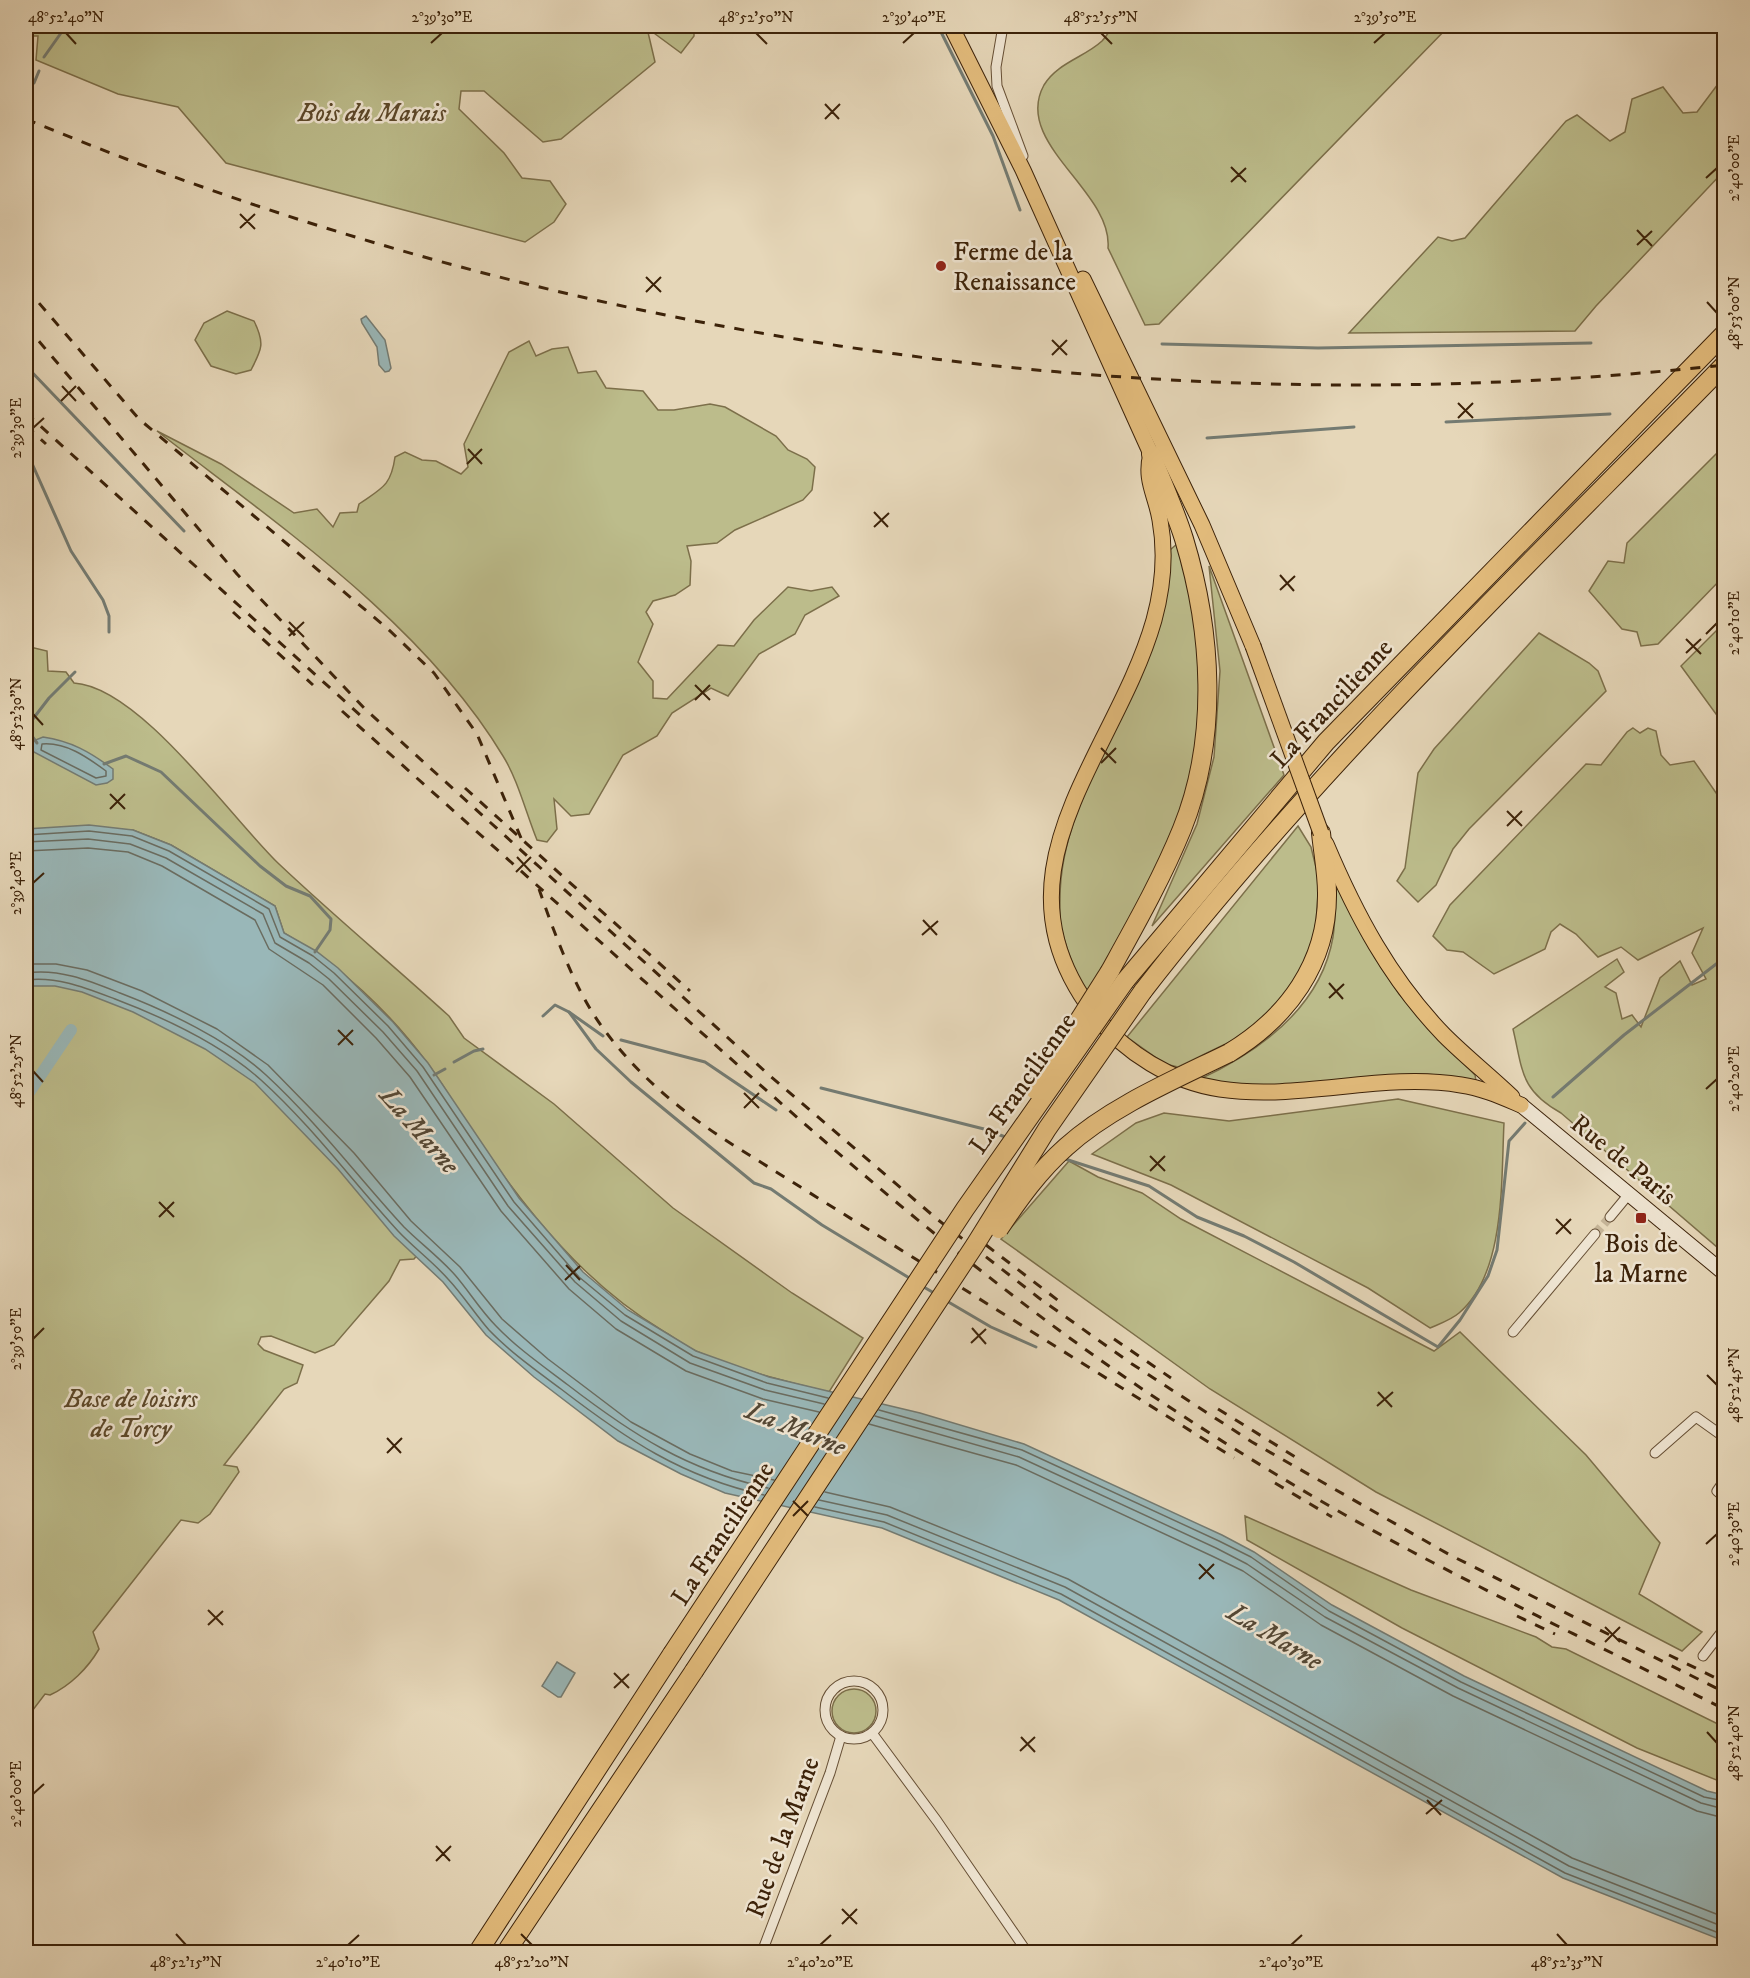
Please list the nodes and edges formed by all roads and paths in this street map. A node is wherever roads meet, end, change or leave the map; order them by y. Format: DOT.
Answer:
graph roads {
  1 [pos="951,26"];
  2 [pos="956,26"];
  3 [pos="1003,26"];
  4 [pos="1025,161"];
  5 [pos="1725,334"];
  6 [pos="1725,365"];
  7 [pos="1151,454"];
  8 [pos="1322,833"];
  9 [pos="1521,1105"];
  10 [pos="1014,1137"];
  11 [pos="1629,1194"];
  12 [pos="1610,1217"];
  13 [pos="1595,1234"];
  14 [pos="975,1245"];
  15 [pos="1725,1273"];
  16 [pos="1514,1332"];
  17 [pos="1725,1437"];
  18 [pos="1655,1453"];
  19 [pos="1725,1481"];
  20 [pos="1725,1497"];
  21 [pos="1725,1629"];
  22 [pos="1703,1656"];
  23 [pos="872,1733"];
  24 [pos="841,1736"];
  25 [pos="478,1953"];
  26 [pos="506,1953"];
  27 [pos="762,1953"];
  28 [pos="1027,1953"];
  1 -- 7 [label="main road"];
  2 -- 4 [label="main road"];
  3 -- 4 [label="street"];
  4 -- 8 [label="main road, bridge"];
  5 -- 10 [label="highway, La Francilienne, bridge"];
  6 -- 14 [label="highway, La Francilienne, bridge"];
  7 -- 9 [label="main road"];
  7 -- 10 [label="highway, bridge"];
  8 -- 9 [label="main road"];
  8 -- 14 [label="highway, bridge"];
  9 -- 11 [label="main road, Rue de Paris"];
  10 -- 25 [label="highway, La Francilienne, bridge"];
  11 -- 12 [label="street"];
  11 -- 15 [label="main road, Rue de Paris"];
  13 -- 16 [label="street"];
  14 -- 26 [label="highway, La Francilienne, bridge"];
  17 -- 18 [label="street"];
  19 -- 20 [label="street"];
  21 -- 22 [label="street"];
  23 -- 24 [label="street"];
  23 -- 24 [label="street"];
  23 -- 28 [label="street"];
  24 -- 27 [label="street, Rue de la Marne"];
}
